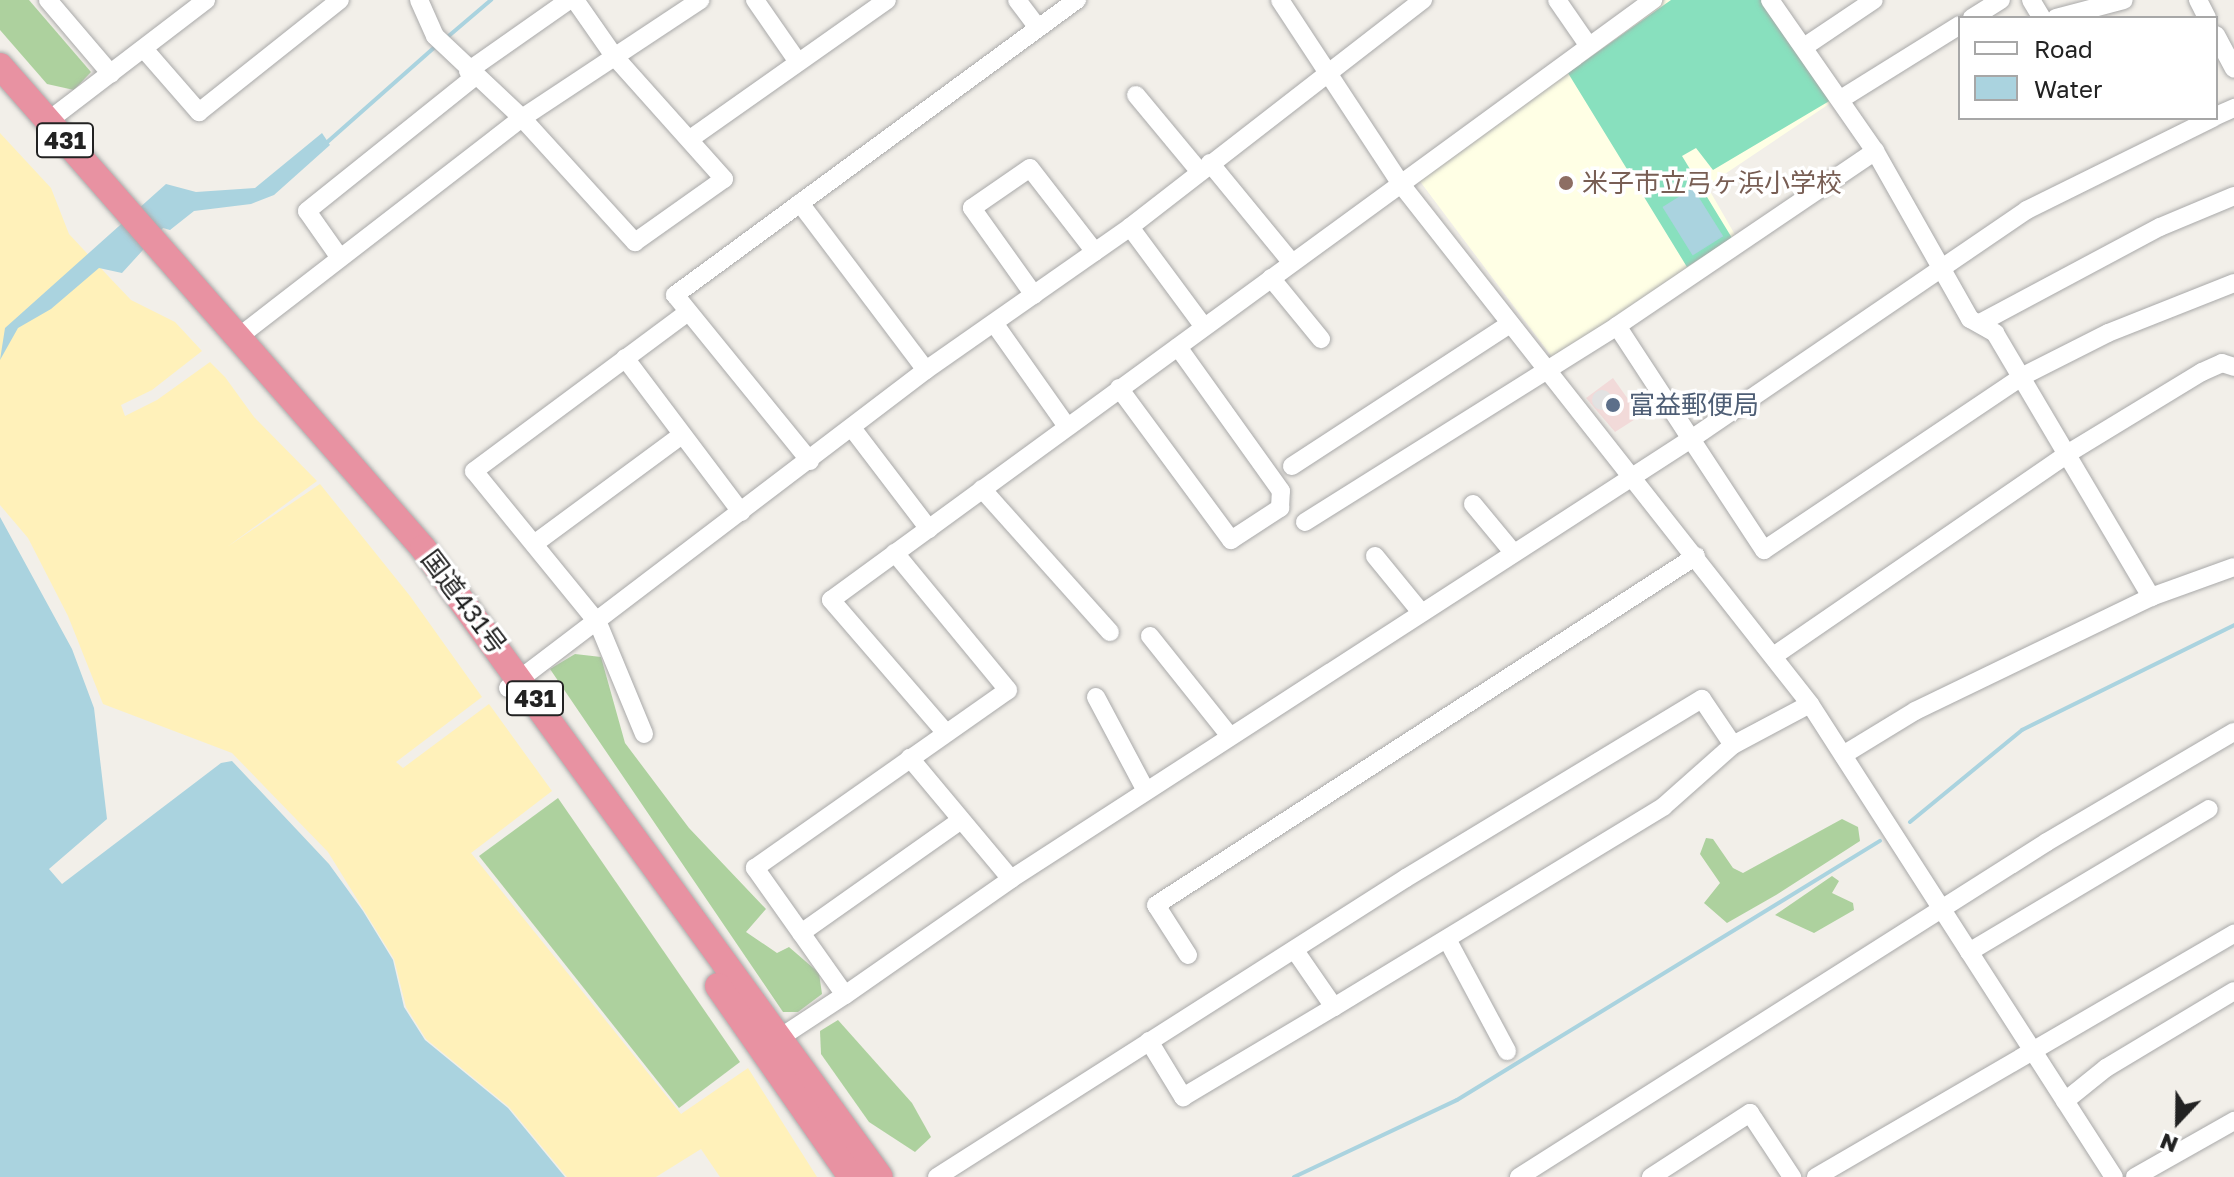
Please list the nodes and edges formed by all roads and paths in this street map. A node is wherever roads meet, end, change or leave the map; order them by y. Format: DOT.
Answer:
graph roads {
  1 [pos="206,0"];
  2 [pos="340,0"];
  3 [pos="419,0"];
  4 [pos="572,0"];
  5 [pos="700,0"];
  6 [pos="755,0"];
  7 [pos="887,0"];
  8 [pos="1017,0"];
  9 [pos="1077,0"];
  10 [pos="1280,0"];
  11 [pos="1423,0"];
  12 [pos="1557,0"];
  13 [pos="1653,0"];
  14 [pos="1770,0"];
  15 [pos="1874,0"];
  16 [pos="2001,0"];
  17 [pos="2124,0"];
  18 [pos="58,4"];
  19 [pos="1975,16"];
  20 [pos="2064,16"];
  21 [pos="1958,26"];
  22 [pos="1038,28"];
  23 [pos="2218,39"];
  24 [pos="1588,45"];
  25 [pos="1804,47"];
  26 [pos="144,49"];
  27 [pos="614,56"];
  28 [pos="798,62"];
  29 [pos="0,66"];
  30 [pos="2234,69"];
  31 [pos="1325,71"];
  32 [pos="111,74"];
  33 [pos="471,74"];
  34 [pos="0,93"];
  35 [pos="1136,95"];
  36 [pos="1841,99"];
  37 [pos="522,118"];
  38 [pos="2208,120"];
  39 [pos="48,121"];
  40 [pos="690,139"];
  41 [pos="1875,151"];
  42 [pos="1204,167"];
  43 [pos="1400,183"];
  44 [pos="2234,196"];
  45 [pos="800,203"];
  46 [pos="124,219"];
  47 [pos="1130,227"];
  48 [pos="153,251"];
  49 [pos="1095,252"];
  50 [pos="340,258"];
  51 [pos="1292,263"];
  52 [pos="1938,269"];
  53 [pos="1271,278"];
  54 [pos="2234,283"];
  55 [pos="1034,295"];
  56 [pos="687,313"];
  57 [pos="994,323"];
  58 [pos="1980,323"];
  59 [pos="1508,325"];
  60 [pos="1617,326"];
  61 [pos="1204,327"];
  62 [pos="241,335"];
  63 [pos="1321,339"];
  64 [pos="1178,347"];
  65 [pos="625,358"];
  66 [pos="2234,367"];
  67 [pos="926,370"];
  68 [pos="1545,372"];
  69 [pos="2021,377"];
  70 [pos="1119,388"];
  71 [pos="1066,425"];
  72 [pos="852,428"];
  73 [pos="682,435"];
  74 [pos="1691,439"];
  75 [pos="2067,454"];
  76 [pos="810,461"];
  77 [pos="1292,466"];
  78 [pos="1631,475"];
  79 [pos="982,489"];
  80 [pos="1473,504"];
  81 [pos="741,512"];
  82 [pos="1305,522"];
  83 [pos="929,529"];
  84 [pos="534,544"];
  85 [pos="1512,551"];
  86 [pos="895,553"];
  87 [pos="1375,556"];
  88 [pos="1696,556"];
  89 [pos="2234,567"];
  90 [pos="2151,597"];
  91 [pos="1420,611"];
  92 [pos="598,623"];
  93 [pos="1110,632"];
  94 [pos="1150,636"];
  95 [pos="1775,655"];
  96 [pos="515,683"];
  97 [pos="1096,697"];
  98 [pos="1810,704"];
  99 [pos="2234,732"];
  100 [pos="946,733"];
  101 [pos="644,734"];
  102 [pos="1229,735"];
  103 [pos="1733,745"];
  104 [pos="1843,755"];
  105 [pos="910,758"];
  106 [pos="1145,789"];
  107 [pos="2209,809"];
  108 [pos="960,821"];
  109 [pos="1011,879"];
  110 [pos="1942,912"];
  111 [pos="801,933"];
  112 [pos="2234,934"];
  113 [pos="1448,941"];
  114 [pos="1296,952"];
  115 [pos="1969,952"];
  116 [pos="1188,955"];
  117 [pos="2234,991"];
  118 [pos="845,995"];
  119 [pos="1334,1007"];
  120 [pos="778,1039"];
  121 [pos="1149,1041"];
  122 [pos="1507,1051"];
  123 [pos="2034,1051"];
  124 [pos="2065,1101"];
  125 [pos="2234,1121"];
  126 [pos="1839,1171"];
  127 [pos="851,1177"];
  128 [pos="880,1177"];
  129 [pos="937,1177"];
  130 [pos="1519,1177"];
  131 [pos="1651,1177"];
  132 [pos="1792,1177"];
  133 [pos="1816,1177"];
  134 [pos="2114,1177"];
  135 [pos="2135,1177"];
  1 -- 26 [label="street"];
  2 -- 26 [label="street"];
  3 -- 33 [label="street"];
  4 -- 27 [label="street"];
  4 -- 33 [label="street"];
  5 -- 27 [label="street"];
  6 -- 28 [label="street"];
  7 -- 28 [label="street"];
  8 -- 22 [label="street"];
  9 -- 22 [label="street"];
  10 -- 31 [label="street"];
  11 -- 31 [label="street"];
  12 -- 24 [label="street"];
  13 -- 24 [label="street"];
  14 -- 25 [label="street"];
  15 -- 25 [label="street"];
  16 -- 19 [label="street"];
  17 -- 20 [label="street"];
  18 -- 32 [label="street"];
  21 -- 36 [label="street"];
  22 -- 45 [label="street"];
  23 -- 30 [label="street"];
  24 -- 43 [label="street"];
  25 -- 36 [label="street"];
  26 -- 32 [label="street"];
  27 -- 37 [label="street"];
  27 -- 40 [label="street"];
  28 -- 40 [label="street"];
  29 -- 39 [label="highway, 国道431号 / 431"];
  31 -- 42 [label="street"];
  31 -- 43 [label="street"];
  32 -- 39 [label="street"];
  33 -- 37 [label="street"];
  33 -- 50 [label="street"];
  34 -- 46 [label="highway, 国道431号 / 431"];
  35 -- 42 [label="street"];
  36 -- 41 [label="street"];
  37 -- 40 [label="street"];
  37 -- 50 [label="street"];
  38 -- 52 [label="street"];
  39 -- 46 [label="highway, 国道431号 / 431"];
  41 -- 52 [label="street"];
  41 -- 60 [label="street"];
  42 -- 47 [label="street"];
  42 -- 51 [label="street"];
  43 -- 51 [label="street"];
  43 -- 59 [label="street"];
  44 -- 58 [label="street"];
  45 -- 56 [label="street"];
  45 -- 67 [label="street"];
  46 -- 48 [label="highway, 国道431号 / 431"];
  47 -- 49 [label="street"];
  47 -- 61 [label="street"];
  48 -- 62 [label="highway, 国道431号 / 431"];
  48 -- 96 [label="highway, 国道431号 / 431"];
  49 -- 55 [label="street"];
  49 -- 55 [label="street"];
  50 -- 62 [label="street"];
  51 -- 53 [label="street"];
  52 -- 58 [label="street"];
  52 -- 74 [label="street"];
  53 -- 61 [label="street"];
  53 -- 63 [label="street"];
  54 -- 69 [label="street"];
  55 -- 57 [label="street"];
  56 -- 65 [label="street"];
  56 -- 76 [label="street"];
  57 -- 67 [label="street"];
  57 -- 71 [label="street"];
  58 -- 69 [label="street"];
  59 -- 68 [label="street"];
  59 -- 77 [label="street"];
  60 -- 68 [label="street"];
  60 -- 74 [label="street"];
  61 -- 64 [label="street"];
  62 -- 96 [label="highway, 国道431号 / 431"];
  64 -- 70 [label="street"];
  64 -- 70 [label="street"];
  65 -- 73 [label="street"];
  65 -- 84 [label="street"];
  66 -- 75 [label="street"];
  67 -- 72 [label="street"];
  68 -- 78 [label="street"];
  68 -- 82 [label="street"];
  69 -- 74 [label="street"];
  69 -- 75 [label="street"];
  70 -- 71 [label="street"];
  71 -- 79 [label="street"];
  72 -- 76 [label="street"];
  72 -- 83 [label="street"];
  73 -- 81 [label="street"];
  73 -- 84 [label="street"];
  74 -- 78 [label="street"];
  75 -- 90 [label="street"];
  75 -- 95 [label="street"];
  76 -- 81 [label="street"];
  78 -- 85 [label="street"];
  78 -- 88 [label="street"];
  79 -- 83 [label="street"];
  79 -- 93 [label="street"];
  80 -- 85 [label="street"];
  81 -- 92 [label="street"];
  83 -- 86 [label="street"];
  84 -- 92 [label="street"];
  85 -- 91 [label="street"];
  86 -- 100 [label="street"];
  86 -- 100 [label="street"];
  87 -- 91 [label="street"];
  88 -- 95 [label="street"];
  88 -- 116 [label="street"];
  89 -- 90 [label="street"];
  90 -- 104 [label="street"];
  91 -- 102 [label="street"];
  92 -- 96 [label="street"];
  92 -- 101 [label="street"];
  94 -- 102 [label="street"];
  95 -- 98 [label="street"];
  96 -- 120 [label="highway, 国道431号 / 431"];
  96 -- 127 [label="highway, 国道431号 / 431"];
  97 -- 106 [label="street"];
  98 -- 103 [label="street"];
  98 -- 104 [label="street"];
  99 -- 110 [label="street"];
  100 -- 105 [label="street"];
  102 -- 106 [label="street"];
  103 -- 113 [label="street"];
  103 -- 114 [label="street"];
  104 -- 110 [label="street"];
  105 -- 108 [label="street"];
  105 -- 111 [label="street"];
  106 -- 109 [label="street"];
  107 -- 115 [label="street"];
  108 -- 109 [label="street"];
  108 -- 111 [label="street"];
  109 -- 118 [label="street"];
  110 -- 115 [label="street"];
  110 -- 130 [label="street"];
  111 -- 118 [label="street"];
  112 -- 123 [label="street"];
  113 -- 119 [label="street"];
  113 -- 122 [label="street"];
  114 -- 119 [label="street"];
  114 -- 121 [label="street"];
  115 -- 123 [label="street"];
  117 -- 124 [label="street"];
  118 -- 120 [label="street"];
  119 -- 121 [label="street"];
  120 -- 128 [label="highway, 国道431号 / 431"];
  121 -- 129 [label="street"];
  123 -- 124 [label="street"];
  123 -- 126 [label="street"];
  124 -- 134 [label="street"];
  125 -- 135 [label="street"];
  126 -- 133 [label="street"];
  131 -- 132 [label="street"];
}
